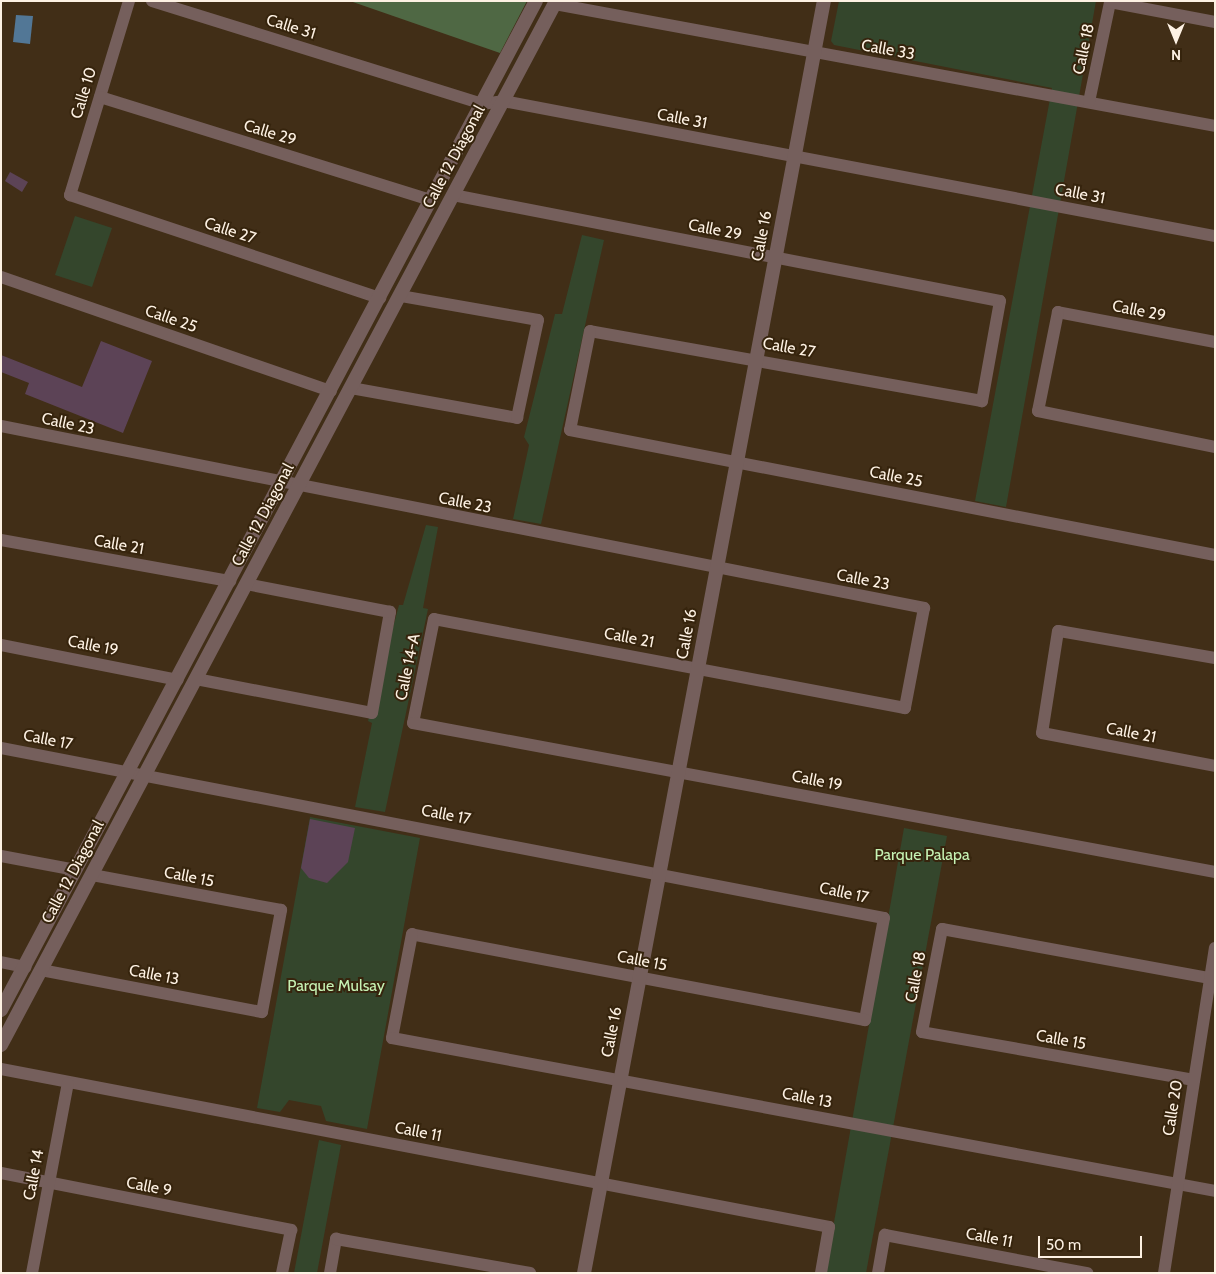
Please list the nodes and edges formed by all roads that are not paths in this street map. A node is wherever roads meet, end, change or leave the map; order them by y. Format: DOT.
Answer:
graph roads {
  1 [pos="129,1"];
  2 [pos="152,1"];
  3 [pos="536,1"];
  4 [pos="824,1"];
  5 [pos="556,2"];
  6 [pos="1110,2"];
  7 [pos="1215,22"];
  8 [pos="814,53"];
  9 [pos="100,98"];
  10 [pos="503,101"];
  11 [pos="1089,102"];
  12 [pos="482,104"];
  13 [pos="1215,126"];
  14 [pos="794,157"];
  15 [pos="70,195"];
  16 [pos="453,195"];
  17 [pos="432,200"];
  18 [pos="1215,236"];
  19 [pos="775,259"];
  20 [pos="1,277"];
  21 [pos="400,296"];
  22 [pos="380,298"];
  23 [pos="1215,342"];
  24 [pos="756,359"];
  25 [pos="351,388"];
  26 [pos="331,391"];
  27 [pos="982,401"];
  28 [pos="1,426"];
  29 [pos="570,430"];
  30 [pos="1215,447"];
  31 [pos="737,462"];
  32 [pos="282,485"];
  33 [pos="298,487"];
  34 [pos="1,540"];
  35 [pos="1215,555"];
  36 [pos="717,569"];
  37 [pos="230,582"];
  38 [pos="246,584"];
  39 [pos="434,618"];
  40 [pos="1,645"];
  41 [pos="1215,658"];
  42 [pos="698,668"];
  43 [pos="196,679"];
  44 [pos="178,680"];
  45 [pos="905,708"];
  46 [pos="413,723"];
  47 [pos="1,748"];
  48 [pos="1215,766"];
  49 [pos="129,772"];
  50 [pos="679,772"];
  51 [pos="145,775"];
  52 [pos="1,856"];
  53 [pos="76,870"];
  54 [pos="660,872"];
  55 [pos="1215,872"];
  56 [pos="92,875"];
  57 [pos="1215,948"];
  58 [pos="1,962"];
  59 [pos="25,967"];
  60 [pos="41,970"];
  61 [pos="640,977"];
  62 [pos="1212,978"];
  63 [pos="1,1010"];
  64 [pos="262,1012"];
  65 [pos="865,1020"];
  66 [pos="922,1032"];
  67 [pos="392,1038"];
  68 [pos="1,1045"];
  69 [pos="1,1069"];
  70 [pos="621,1080"];
  71 [pos="1194,1080"];
  72 [pos="68,1083"];
  73 [pos="1,1173"];
  74 [pos="602,1182"];
  75 [pos="1178,1184"];
  76 [pos="49,1185"];
  77 [pos="1215,1191"];
  78 [pos="32,1273"];
  79 [pos="282,1273"];
  80 [pos="330,1273"];
  81 [pos="530,1273"];
  82 [pos="584,1273"];
  83 [pos="821,1273"];
  84 [pos="878,1273"];
  85 [pos="1087,1273"];
  86 [pos="1164,1273"];
  1 -- 9 [label="street, Calle 10"];
  2 -- 12 [label="street, Calle 31"];
  3 -- 12 [label="street, Calle 12 Diagonal"];
  4 -- 8 [label="street, Calle 16"];
  5 -- 8 [label="street, Calle 33"];
  5 -- 10 [label="street, Calle 12 Diagonal"];
  6 -- 7 [label="street"];
  6 -- 11 [label="street, Calle 18"];
  8 -- 11 [label="street, Calle 33"];
  8 -- 14 [label="street, Calle 16"];
  9 -- 15 [label="street, Calle 10"];
  9 -- 17 [label="street, Calle 29"];
  10 -- 12 [label="street, Calle 31"];
  10 -- 14 [label="street, Calle 31"];
  10 -- 16 [label="street, Calle 12 Diagonal"];
  11 -- 13 [label="street, Calle 33"];
  12 -- 17 [label="street, Calle 12 Diagonal"];
  14 -- 18 [label="street, Calle 31"];
  14 -- 19 [label="street, Calle 16"];
  15 -- 22 [label="street, Calle 27"];
  16 -- 19 [label="street, Calle 29"];
  16 -- 21 [label="street, Calle 12 Diagonal"];
  17 -- 22 [label="street, Calle 12 Diagonal"];
  19 -- 24 [label="street, Calle 16"];
  19 -- 27 [label="street, Calle 29"];
  20 -- 26 [label="street, Calle 25"];
  21 -- 25 [label="street, Calle 12 Diagonal"];
  21 -- 25 [label="street"];
  22 -- 26 [label="street, Calle 12 Diagonal"];
  23 -- 30 [label="street, Calle 29"];
  24 -- 27 [label="street, Calle 27"];
  24 -- 29 [label="street, Calle 27"];
  24 -- 31 [label="street, Calle 16"];
  25 -- 33 [label="street, Calle 12 Diagonal"];
  26 -- 32 [label="street, Calle 12 Diagonal"];
  28 -- 32 [label="street, Calle 23"];
  29 -- 31 [label="street, Calle 25"];
  31 -- 35 [label="street, Calle 25"];
  31 -- 36 [label="street, Calle 16"];
  32 -- 33 [label="street, Calle 23"];
  32 -- 37 [label="street, Calle 12 Diagonal"];
  33 -- 36 [label="street, Calle 23"];
  33 -- 38 [label="street, Calle 12 Diagonal"];
  34 -- 37 [label="street, Calle 21"];
  36 -- 42 [label="street, Calle 16"];
  36 -- 45 [label="street, Calle 23"];
  37 -- 44 [label="street, Calle 12 Diagonal"];
  38 -- 43 [label="street, Calle 12 Diagonal"];
  38 -- 43 [label="street, Calle 14-A"];
  39 -- 42 [label="street, Calle 21"];
  39 -- 46 [label="street, Calle 14-A"];
  40 -- 44 [label="street, Calle 19"];
  41 -- 48 [label="street, Calle 21"];
  42 -- 45 [label="street, Calle 21"];
  42 -- 50 [label="street, Calle 16"];
  43 -- 51 [label="street, Calle 12 Diagonal"];
  44 -- 49 [label="street, Calle 12 Diagonal"];
  46 -- 50 [label="street, Calle 19"];
  47 -- 49 [label="street, Calle 17"];
  49 -- 51 [label="street, Calle 17"];
  49 -- 53 [label="street, Calle 12 Diagonal"];
  50 -- 54 [label="street, Calle 16"];
  50 -- 55 [label="street, Calle 19"];
  51 -- 54 [label="street, Calle 17"];
  51 -- 56 [label="street, Calle 12 Diagonal"];
  52 -- 53 [label="street"];
  53 -- 59 [label="street, Calle 12 Diagonal"];
  54 -- 61 [label="street, Calle 16"];
  54 -- 65 [label="street, Calle 17"];
  56 -- 60 [label="street, Calle 12 Diagonal"];
  56 -- 64 [label="street, Calle 15"];
  57 -- 62 [label="street, Calle 20"];
  58 -- 59 [label="street"];
  59 -- 63 [label="street, Calle 12 Diagonal"];
  60 -- 64 [label="street, Calle 13"];
  60 -- 68 [label="street, Calle 12 Diagonal"];
  61 -- 65 [label="street, Calle 15"];
  61 -- 67 [label="street, Calle 15"];
  61 -- 70 [label="street, Calle 16"];
  62 -- 66 [label="street, Calle 18"];
  62 -- 71 [label="street, Calle 20"];
  66 -- 71 [label="street, Calle 15"];
  67 -- 70 [label="street, Calle 13"];
  69 -- 72 [label="street, Calle 11"];
  70 -- 74 [label="street, Calle 16"];
  70 -- 75 [label="street, Calle 13"];
  71 -- 75 [label="street, Calle 20"];
  72 -- 74 [label="street, Calle 11"];
  72 -- 76 [label="street, Calle 14"];
  73 -- 76 [label="street, Calle 9"];
  74 -- 82 [label="street, Calle 16"];
  74 -- 83 [label="street, Calle 11"];
  75 -- 77 [label="street, Calle 13"];
  75 -- 86 [label="street, Calle 20"];
  76 -- 78 [label="street, Calle 14"];
  76 -- 79 [label="street, Calle 9"];
  80 -- 81 [label="street"];
  84 -- 85 [label="street, Calle 11"];
}
